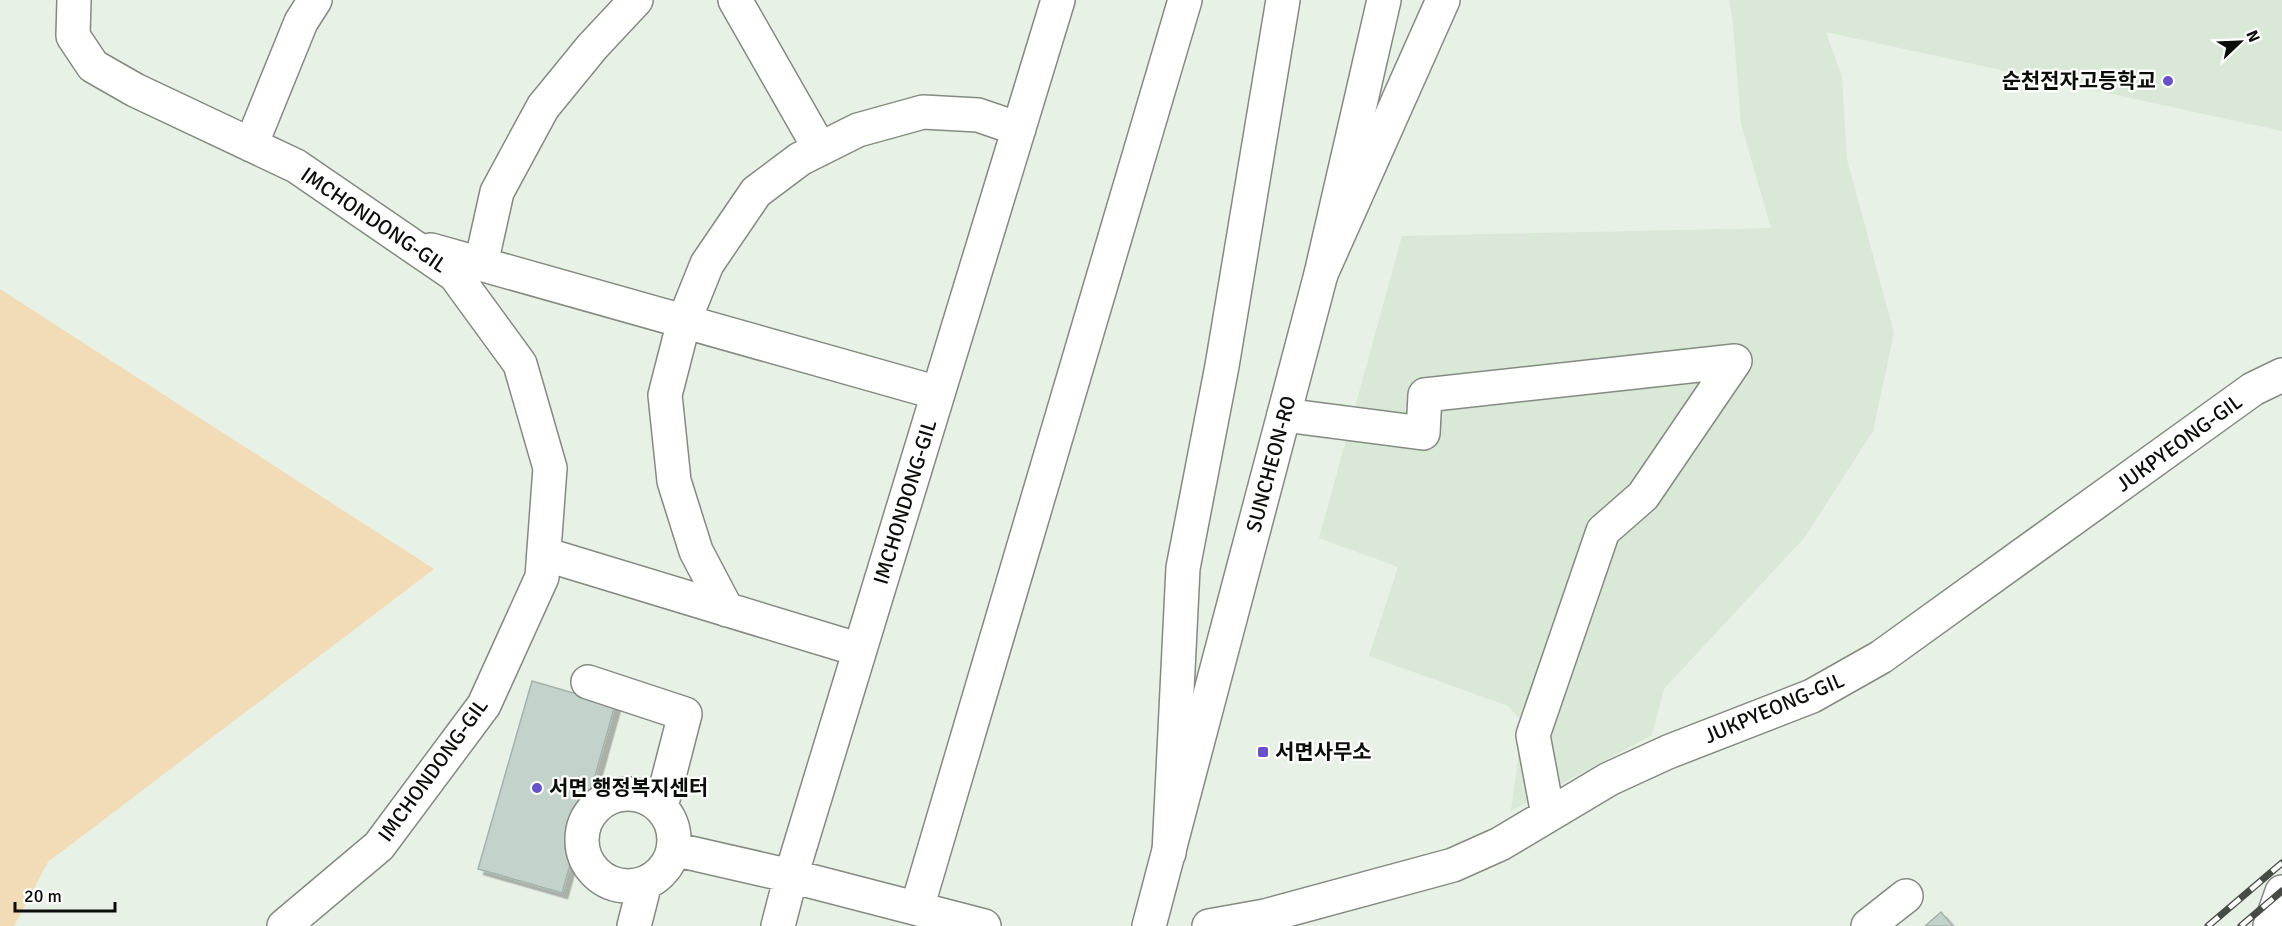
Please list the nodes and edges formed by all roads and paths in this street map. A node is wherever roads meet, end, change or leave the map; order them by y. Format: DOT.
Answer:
graph roads {
  1 [pos="74,0"];
  2 [pos="315,0"];
  3 [pos="636,0"];
  4 [pos="735,0"];
  5 [pos="1058,0"];
  6 [pos="1185,0"];
  7 [pos="1283,0"];
  8 [pos="1384,0"];
  9 [pos="1443,0"];
  10 [pos="1019,129"];
  11 [pos="251,145"];
  12 [pos="820,149"];
  13 [pos="410,244"];
  14 [pos="481,264"];
  15 [pos="1321,274"];
  16 [pos="684,321"];
  17 [pos="2282,375"];
  18 [pos="938,393"];
  19 [pos="1284,415"];
  20 [pos="544,554"];
  21 [pos="727,610"];
  22 [pos="860,650"];
  23 [pos="588,682"];
  24 [pos="661,807"];
  25 [pos="1548,815"];
  26 [pos="673,849"];
  27 [pos="1169,853"];
  28 [pos="791,876"];
  29 [pos="645,883"];
  30 [pos="2282,892"];
  31 [pos="1906,896"];
  32 [pos="917,908"];
  33 [pos="284,926"];
  34 [pos="634,926"];
  35 [pos="778,926"];
  36 [pos="984,926"];
  37 [pos="1149,926"];
  38 [pos="1209,926"];
  39 [pos="1868,926"];
  40 [pos="2270,926"];
  1 -- 11 [label="main road, IMCHONDONG-GIL"];
  2 -- 11 [label="main road"];
  3 -- 14 [label="main road, IMCHONDONG-GIL"];
  4 -- 12 [label="main road"];
  5 -- 10 [label="main road, IMCHONDONG-GIL"];
  6 -- 32 [label="main road"];
  7 -- 27 [label="main road"];
  8 -- 15 [label="main road, SUNCHEON-RO"];
  9 -- 15 [label="main road"];
  10 -- 12 [label="main road"];
  10 -- 18 [label="main road, IMCHONDONG-GIL"];
  11 -- 13 [label="main road, IMCHONDONG-GIL"];
  12 -- 16 [label="main road"];
  13 -- 14 [label="main road"];
  13 -- 20 [label="main road, IMCHONDONG-GIL"];
  14 -- 16 [label="main road"];
  15 -- 19 [label="main road, SUNCHEON-RO"];
  16 -- 18 [label="main road"];
  16 -- 21 [label="main road"];
  17 -- 25 [label="main road, JUKPYEONG-GIL"];
  18 -- 22 [label="main road, IMCHONDONG-GIL"];
  19 -- 25 [label="main road"];
  19 -- 27 [label="main road, SUNCHEON-RO"];
  20 -- 21 [label="main road"];
  20 -- 33 [label="main road, IMCHONDONG-GIL"];
  21 -- 22 [label="main road"];
  22 -- 28 [label="main road, IMCHONDONG-GIL"];
  23 -- 24 [label="main road"];
  24 -- 26 [label="main road"];
  24 -- 29 [label="main road"];
  25 -- 38 [label="main road, JUKPYEONG-GIL"];
  26 -- 28 [label="main road"];
  26 -- 29 [label="main road"];
  27 -- 37 [label="main road, SUNCHEON-RO"];
  28 -- 32 [label="main road"];
  28 -- 35 [label="main road, IMCHONDONG-GIL"];
  29 -- 34 [label="main road"];
  30 -- 40 [label="main road"];
  31 -- 39 [label="main road"];
  32 -- 36 [label="main road"];
}
